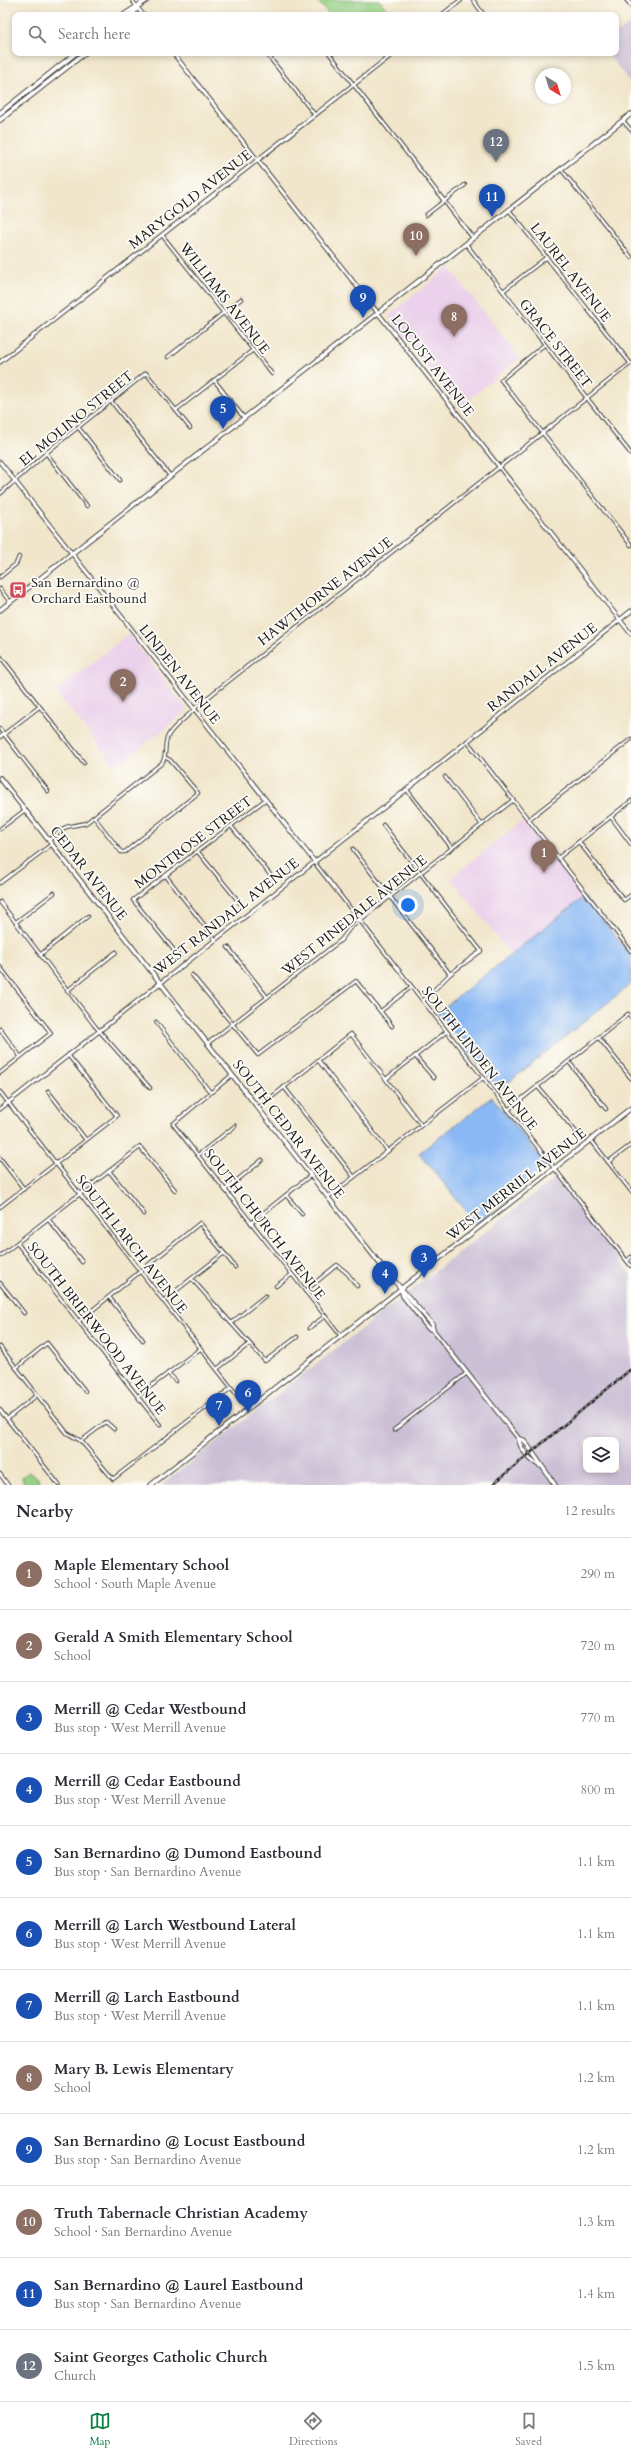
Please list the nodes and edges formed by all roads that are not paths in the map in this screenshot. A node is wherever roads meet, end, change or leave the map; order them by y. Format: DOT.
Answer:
graph roads {
  1 [pos="132,0"];
  2 [pos="147,0"];
  3 [pos="461,0"];
  4 [pos="473,0"];
  5 [pos="627,0"];
  6 [pos="631,5"];
  7 [pos="137,7"];
  8 [pos="129,12"];
  9 [pos="134,12"];
  10 [pos="141,12"];
  11 [pos="446,12"];
  12 [pos="482,12"];
  13 [pos="72,56"];
  14 [pos="80,56"];
  15 [pos="175,56"];
  16 [pos="268,56"];
  17 [pos="331,56"];
  18 [pos="390,56"];
  19 [pos="354,85"];
  20 [pos="0,113"];
  21 [pos="631,114"];
  22 [pos="315,115"];
  23 [pos="0,120"];
  24 [pos="623,120"];
  25 [pos="631,130"];
  26 [pos="258,160"];
  27 [pos="561,169"];
  28 [pos="465,185"];
  29 [pos="445,201"];
  30 [pos="509,210"];
  31 [pos="426,215"];
  32 [pos="162,235"];
  33 [pos="474,238"];
  34 [pos="466,244"];
  35 [pos="546,258"];
  36 [pos="631,258"];
  37 [pos="503,291"];
  38 [pos="241,299"];
  39 [pos="223,313"];
  40 [pos="378,313"];
  41 [pos="544,345"];
  42 [pos="253,350"];
  43 [pos="168,357"];
  44 [pos="0,362"];
  45 [pos="631,364"];
  46 [pos="272,374"];
  47 [pos="214,380"];
  48 [pos="587,398"];
  49 [pos="111,401"];
  50 [pos="176,410"];
  51 [pos="244,418"];
  52 [pos="78,427"];
  53 [pos="190,428"];
  54 [pos="543,433"];
  55 [pos="46,453"];
  56 [pos="631,454"];
  57 [pos="0,462"];
  58 [pos="499,467"];
  59 [pos="170,477"];
  60 [pos="120,480"];
  61 [pos="14,481"];
  62 [pos="0,494"];
  63 [pos="87,506"];
  64 [pos="631,545"];
  65 [pos="72,554"];
  66 [pos="19,557"];
  67 [pos="0,577"];
  68 [pos="0,589"];
  69 [pos="10,602"];
  70 [pos="0,610"];
  71 [pos="631,611"];
  72 [pos="620,620"];
  73 [pos="631,634"];
  74 [pos="0,656"];
  75 [pos="39,707"];
  76 [pos="194,709"];
  77 [pos="0,729"];
  78 [pos="4,734"];
  79 [pos="0,737"];
  80 [pos="631,739"];
  81 [pos="467,741"];
  82 [pos="166,758"];
  83 [pos="84,763"];
  84 [pos="445,777"];
  85 [pos="0,778"];
  86 [pos="407,790"];
  87 [pos="48,791"];
  88 [pos="265,800"];
  89 [pos="512,801"];
  90 [pos="631,801"];
  91 [pos="25,809"];
  92 [pos="94,816"];
  93 [pos="611,817"];
  94 [pos="528,820"];
  95 [pos="383,825"];
  96 [pos="482,825"];
  97 [pos="231,826"];
  98 [pos="0,829"];
  99 [pos="49,840"];
  100 [pos="579,842"];
  101 [pos="52,844"];
  102 [pos="631,844"];
  103 [pos="452,848"];
  104 [pos="353,849"];
  105 [pos="198,852"];
  106 [pos="558,858"];
  107 [pos="314,861"];
  108 [pos="422,872"];
  109 [pos="166,876"];
  110 [pos="272,877"];
  111 [pos="0,883"];
  112 [pos="54,893"];
  113 [pos="631,895"];
  114 [pos="390,896"];
  115 [pos="0,902"];
  116 [pos="240,903"];
  117 [pos="88,916"];
  118 [pos="360,921"];
  119 [pos="16,922"];
  120 [pos="215,939"];
  121 [pos="228,947"];
  122 [pos="631,950"];
  123 [pos="116,952"];
  124 [pos="40,954"];
  125 [pos="177,954"];
  126 [pos="0,967"];
  127 [pos="450,974"];
  128 [pos="192,975"];
  129 [pos="160,982"];
  130 [pos="412,987"];
  131 [pos="67,991"];
  132 [pos="267,997"];
  133 [pos="423,1001"];
  134 [pos="381,1011"];
  135 [pos="631,1018"];
  136 [pos="156,1022"];
  137 [pos="234,1023"];
  138 [pos="392,1026"];
  139 [pos="0,1029"];
  140 [pos="100,1030"];
  141 [pos="446,1032"];
  142 [pos="599,1038"];
  143 [pos="208,1043"];
  144 [pos="68,1055"];
  145 [pos="20,1056"];
  146 [pos="415,1056"];
  147 [pos="318,1060"];
  148 [pos="569,1062"];
  149 [pos="0,1073"];
  150 [pos="232,1075"];
  151 [pos="434,1078"];
  152 [pos="483,1078"];
  153 [pos="631,1078"];
  154 [pos="386,1079"];
  155 [pos="537,1086"];
  156 [pos="284,1087"];
  157 [pos="150,1088"];
  158 [pos="48,1091"];
  159 [pos="0,1092"];
  160 [pos="210,1092"];
  161 [pos="8,1102"];
  162 [pos="0,1108"];
  163 [pos="258,1108"];
  164 [pos="631,1108"];
  165 [pos="606,1109"];
  166 [pos="508,1110"];
  167 [pos="421,1125"];
  168 [pos="235,1126"];
  169 [pos="577,1133"];
  170 [pos="86,1140"];
  171 [pos="591,1140"];
  172 [pos="631,1145"];
  173 [pos="388,1150"];
  174 [pos="198,1155"];
  175 [pos="0,1158"];
  176 [pos="262,1160"];
  177 [pos="608,1162"];
  178 [pos="56,1164"];
  179 [pos="554,1168"];
  180 [pos="109,1171"];
  181 [pos="311,1175"];
  182 [pos="354,1177"];
  183 [pos="24,1189"];
  184 [pos="175,1190"];
  185 [pos="225,1190"];
  186 [pos="631,1191"];
  187 [pos="80,1194"];
  188 [pos="286,1195"];
  189 [pos="328,1197"];
  190 [pos="0,1207"];
  191 [pos="144,1214"];
  192 [pos="302,1214"];
  193 [pos="48,1219"];
  194 [pos="251,1223"];
  195 [pos="18,1243"];
  196 [pos="224,1253"];
  197 [pos="0,1256"];
  198 [pos="631,1257"];
  199 [pos="627,1261"];
  200 [pos="82,1262"];
  201 [pos="631,1266"];
  202 [pos="235,1267"];
  203 [pos="140,1272"];
  204 [pos="291,1274"];
  205 [pos="192,1279"];
  206 [pos="0,1283"];
  207 [pos="276,1286"];
  208 [pos="357,1286"];
  209 [pos="401,1289"];
  210 [pos="305,1291"];
  211 [pos="264,1296"];
  212 [pos="109,1297"];
  213 [pos="163,1301"];
  214 [pos="24,1313"];
  215 [pos="325,1316"];
  216 [pos="79,1321"];
  217 [pos="231,1322"];
  218 [pos="309,1328"];
  219 [pos="341,1336"];
  220 [pos="297,1337"];
  221 [pos="143,1340"];
  222 [pos="249,1344"];
  223 [pos="0,1347"];
  224 [pos="200,1348"];
  225 [pos="16,1368"];
  226 [pos="217,1369"];
  227 [pos="168,1373"];
  228 [pos="467,1373"];
  229 [pos="176,1381"];
  230 [pos="231,1388"];
  231 [pos="85,1391"];
  232 [pos="37,1395"];
  233 [pos="138,1396"];
  234 [pos="248,1409"];
  235 [pos="0,1410"];
  236 [pos="7,1419"];
  237 [pos="160,1425"];
  238 [pos="114,1429"];
  239 [pos="394,1430"];
  240 [pos="81,1441"];
  241 [pos="0,1474"];
  242 [pos="58,1484"];
  243 [pos="8,1485"];
  244 [pos="151,1485"];
  245 [pos="555,1485"];
  1 -- 7 [label="street"];
  2 -- 7 [label="main road"];
  3 -- 11 [label="street"];
  4 -- 12 [label="street"];
  5 -- 6 [label="main road"];
  7 -- 8 [label="main road"];
  7 -- 9 [label="main road"];
  7 -- 10 [label="street"];
  13 -- 20 [label="main road"];
  14 -- 23 [label="main road"];
  15 -- 26 [label="street, LOCUST AVENUE"];
  16 -- 22 [label="street"];
  17 -- 19 [label="street"];
  18 -- 19 [label="street, MARYGOLD AVENUE"];
  19 -- 22 [label="street, MARYGOLD AVENUE"];
  19 -- 29 [label="street"];
  21 -- 24 [label="main road"];
  22 -- 26 [label="street, MARYGOLD AVENUE"];
  24 -- 25 [label="street"];
  24 -- 27 [label="main road"];
  26 -- 32 [label="street, MARYGOLD AVENUE"];
  26 -- 40 [label="street, LOCUST AVENUE"];
  27 -- 30 [label="main road"];
  27 -- 36 [label="street"];
  28 -- 29 [label="street"];
  29 -- 31 [label="street"];
  29 -- 33 [label="street"];
  30 -- 33 [label="main road"];
  30 -- 35 [label="street, LAUREL AVENUE"];
  32 -- 39 [label="street, WILLIAMS AVENUE"];
  32 -- 44 [label="street, MARYGOLD AVENUE"];
  33 -- 34 [label="main road"];
  34 -- 37 [label="street, GRACE STREET"];
  34 -- 40 [label="main road"];
  35 -- 37 [label="street"];
  35 -- 45 [label="street, LAUREL AVENUE"];
  37 -- 41 [label="street, GRACE STREET"];
  38 -- 39 [label="street"];
  39 -- 42 [label="street, WILLIAMS AVENUE"];
  39 -- 43 [label="street"];
  40 -- 51 [label="main road"];
  40 -- 58 [label="street, LOCUST AVENUE"];
  41 -- 48 [label="street, GRACE STREET"];
  41 -- 54 [label="street"];
  42 -- 46 [label="street, WILLIAMS AVENUE"];
  42 -- 47 [label="street"];
  45 -- 48 [label="street, HAWTHORNE AVENUE"];
  47 -- 50 [label="street"];
  47 -- 51 [label="street"];
  48 -- 54 [label="street, HAWTHORNE AVENUE"];
  48 -- 56 [label="street, GRACE STREET"];
  49 -- 50 [label="street, EL MOLINO STREET"];
  49 -- 52 [label="street, EL MOLINO STREET"];
  49 -- 59 [label="street"];
  50 -- 53 [label="street"];
  51 -- 59 [label="main road"];
  52 -- 55 [label="street, EL MOLINO STREET"];
  52 -- 60 [label="street"];
  54 -- 58 [label="street, HAWTHORNE AVENUE"];
  54 -- 64 [label="street"];
  55 -- 61 [label="street, EL MOLINO STREET"];
  55 -- 63 [label="street"];
  57 -- 61 [label="street, LINDEN AVENUE"];
  58 -- 72 [label="street, LOCUST AVENUE"];
  58 -- 76 [label="street, HAWTHORNE AVENUE"];
  59 -- 65 [label="main road"];
  61 -- 62 [label="street, EL MOLINO STREET"];
  61 -- 65 [label="street, LINDEN AVENUE"];
  65 -- 69 [label="main road"];
  65 -- 76 [label="street, LINDEN AVENUE"];
  66 -- 67 [label="street"];
  68 -- 69 [label="street"];
  69 -- 70 [label="main road"];
  71 -- 72 [label="street, RANDALL AVENUE"];
  72 -- 73 [label="street, LOCUST AVENUE"];
  72 -- 81 [label="street, RANDALL AVENUE"];
  74 -- 75 [label="street"];
  75 -- 78 [label="street"];
  75 -- 83 [label="street"];
  76 -- 82 [label="street, HAWTHORNE AVENUE"];
  76 -- 88 [label="street, LINDEN AVENUE"];
  77 -- 78 [label="street"];
  78 -- 79 [label="street"];
  78 -- 87 [label="street"];
  80 -- 94 [label="street"];
  81 -- 86 [label="street, WEST RANDALL AVENUE"];
  81 -- 89 [label="street"];
  82 -- 92 [label="street"];
  82 -- 92 [label="street"];
  84 -- 96 [label="street"];
  85 -- 91 [label="main road, CEDAR AVENUE"];
  86 -- 103 [label="street"];
  86 -- 107 [label="street, WEST RANDALL AVENUE"];
  88 -- 97 [label="street, MONTROSE STREET"];
  88 -- 107 [label="street, LINDEN AVENUE"];
  89 -- 94 [label="street"];
  89 -- 96 [label="street, WEST PINEDALE AVENUE"];
  90 -- 93 [label="street"];
  91 -- 98 [label="street"];
  91 -- 99 [label="main road, CEDAR AVENUE"];
  92 -- 99 [label="street"];
  93 -- 100 [label="street"];
  93 -- 102 [label="street"];
  94 -- 106 [label="street"];
  95 -- 108 [label="street"];
  96 -- 103 [label="street, WEST PINEDALE AVENUE"];
  97 -- 105 [label="street, MONTROSE STREET"];
  97 -- 110 [label="street"];
  99 -- 101 [label="main road, CEDAR AVENUE"];
  100 -- 106 [label="street"];
  100 -- 113 [label="street"];
  101 -- 111 [label="street"];
  101 -- 129 [label="main road, CEDAR AVENUE"];
  103 -- 108 [label="street, WEST PINEDALE AVENUE"];
  104 -- 114 [label="street"];
  105 -- 109 [label="street, MONTROSE STREET"];
  105 -- 116 [label="street"];
  106 -- 122 [label="street"];
  107 -- 118 [label="street, SOUTH LINDEN AVENUE"];
  107 -- 120 [label="street, WEST RANDALL AVENUE"];
  108 -- 114 [label="street, WEST PINEDALE AVENUE"];
  108 -- 127 [label="street"];
  109 -- 120 [label="street"];
  109 -- 125 [label="street, MONTROSE STREET"];
  112 -- 119 [label="street"];
  114 -- 118 [label="street, WEST PINEDALE AVENUE"];
  114 -- 127 [label="street"];
  115 -- 119 [label="street"];
  117 -- 124 [label="street"];
  118 -- 130 [label="street, SOUTH LINDEN AVENUE"];
  118 -- 132 [label="street, WEST PINEDALE AVENUE"];
  119 -- 124 [label="street"];
  120 -- 129 [label="street, WEST RANDALL AVENUE"];
  121 -- 132 [label="street"];
  123 -- 131 [label="street"];
  124 -- 131 [label="street"];
  126 -- 145 [label="street"];
  127 -- 133 [label="street"];
  128 -- 137 [label="street"];
  129 -- 140 [label="street, WEST RANDALL AVENUE"];
  129 -- 143 [label="main road, SOUTH CEDAR AVENUE"];
  130 -- 133 [label="street, SOUTH LINDEN AVENUE"];
  130 -- 134 [label="street"];
  131 -- 140 [label="street"];
  132 -- 137 [label="street, WEST PINEDALE AVENUE"];
  133 -- 141 [label="street, SOUTH LINDEN AVENUE"];
  134 -- 137 [label="street"];
  134 -- 138 [label="street"];
  135 -- 142 [label="street"];
  136 -- 160 [label="street"];
  137 -- 143 [label="street, WEST PINEDALE AVENUE"];
  139 -- 145 [label="street"];
  140 -- 144 [label="street, WEST RANDALL AVENUE"];
  140 -- 157 [label="street"];
  141 -- 146 [label="street"];
  141 -- 152 [label="street, SOUTH LINDEN AVENUE"];
  142 -- 148 [label="street"];
  142 -- 153 [label="street"];
  143 -- 150 [label="main road, SOUTH CEDAR AVENUE"];
  144 -- 161 [label="street, WEST RANDALL AVENUE"];
  144 -- 170 [label="street"];
  145 -- 149 [label="street"];
  146 -- 151 [label="street"];
  146 -- 154 [label="street"];
  147 -- 154 [label="street"];
  147 -- 156 [label="street"];
  147 -- 173 [label="street"];
  148 -- 155 [label="street"];
  148 -- 165 [label="street"];
  150 -- 160 [label="street"];
  150 -- 163 [label="main road, SOUTH CEDAR AVENUE"];
  152 -- 166 [label="street, SOUTH LINDEN AVENUE"];
  152 -- 167 [label="street"];
  154 -- 167 [label="street"];
  155 -- 166 [label="street"];
  155 -- 169 [label="street"];
  156 -- 163 [label="street"];
  156 -- 182 [label="street"];
  158 -- 170 [label="street"];
  159 -- 161 [label="street, SOUTH LARCH AVENUE"];
  160 -- 174 [label="street, SOUTH CHURCH AVENUE"];
  161 -- 162 [label="street, WEST RANDALL AVENUE"];
  161 -- 178 [label="street, SOUTH LARCH AVENUE"];
  163 -- 181 [label="main road, SOUTH CEDAR AVENUE"];
  164 -- 171 [label="main road, WEST MERRILL AVENUE"];
  166 -- 179 [label="street, SOUTH LINDEN AVENUE"];
  167 -- 173 [label="street"];
  168 -- 174 [label="street"];
  170 -- 178 [label="street"];
  171 -- 177 [label="street"];
  171 -- 179 [label="main road, WEST MERRILL AVENUE"];
  172 -- 177 [label="street"];
  173 -- 182 [label="street"];
  174 -- 185 [label="street, SOUTH CHURCH AVENUE"];
  175 -- 183 [label="street"];
  176 -- 185 [label="street"];
  177 -- 186 [label="street"];
  178 -- 183 [label="street"];
  178 -- 187 [label="street, SOUTH LARCH AVENUE"];
  179 -- 199 [label="street, SOUTH LINDEN AVENUE"];
  179 -- 209 [label="main road, WEST MERRILL AVENUE"];
  180 -- 184 [label="street"];
  180 -- 187 [label="street"];
  180 -- 191 [label="street"];
  181 -- 188 [label="street"];
  181 -- 189 [label="main road, SOUTH CEDAR AVENUE"];
  182 -- 189 [label="street"];
  183 -- 190 [label="street"];
  185 -- 194 [label="street, SOUTH CHURCH AVENUE"];
  187 -- 193 [label="street"];
  187 -- 203 [label="street, SOUTH LARCH AVENUE"];
  188 -- 192 [label="street"];
  188 -- 194 [label="street"];
  189 -- 209 [label="main road, SOUTH CEDAR AVENUE"];
  193 -- 195 [label="street"];
  193 -- 200 [label="street"];
  194 -- 204 [label="street, SOUTH CHURCH AVENUE"];
  195 -- 197 [label="street"];
  195 -- 216 [label="street, SOUTH BRIERWOOD AVENUE"];
  196 -- 202 [label="street"];
  196 -- 203 [label="street"];
  196 -- 205 [label="street"];
  198 -- 199 [label="street"];
  199 -- 201 [label="street, SOUTH LINDEN AVENUE"];
  203 -- 212 [label="street"];
  203 -- 213 [label="street, SOUTH LARCH AVENUE"];
  204 -- 207 [label="street"];
  204 -- 210 [label="street, SOUTH CHURCH AVENUE"];
  205 -- 213 [label="street"];
  205 -- 217 [label="street"];
  206 -- 214 [label="street"];
  208 -- 210 [label="street"];
  209 -- 219 [label="main road, WEST MERRILL AVENUE"];
  209 -- 228 [label="main road, SOUTH CEDAR AVENUE"];
  210 -- 215 [label="street, SOUTH CHURCH AVENUE"];
  211 -- 217 [label="street"];
  212 -- 216 [label="street"];
  212 -- 221 [label="street"];
  213 -- 224 [label="street, SOUTH LARCH AVENUE"];
  215 -- 218 [label="street"];
  215 -- 219 [label="street, SOUTH CHURCH AVENUE"];
  216 -- 233 [label="street, SOUTH BRIERWOOD AVENUE"];
  217 -- 222 [label="street"];
  219 -- 234 [label="main road, WEST MERRILL AVENUE"];
  220 -- 222 [label="street"];
  222 -- 226 [label="street"];
  223 -- 225 [label="street"];
  224 -- 226 [label="street, SOUTH LARCH AVENUE"];
  224 -- 227 [label="street"];
  225 -- 231 [label="street"];
  225 -- 232 [label="street"];
  226 -- 230 [label="street, SOUTH LARCH AVENUE"];
  227 -- 229 [label="street"];
  227 -- 233 [label="street"];
  228 -- 239 [label="street"];
  228 -- 245 [label="main road, SOUTH CEDAR AVENUE"];
  230 -- 234 [label="street, SOUTH LARCH AVENUE"];
  230 -- 240 [label="street"];
  232 -- 236 [label="street"];
  232 -- 240 [label="street"];
  233 -- 237 [label="street, SOUTH BRIERWOOD AVENUE"];
  234 -- 244 [label="main road, WEST MERRILL AVENUE"];
  235 -- 236 [label="street"];
  236 -- 242 [label="street"];
  238 -- 240 [label="street"];
  241 -- 243 [label="street"];
}
